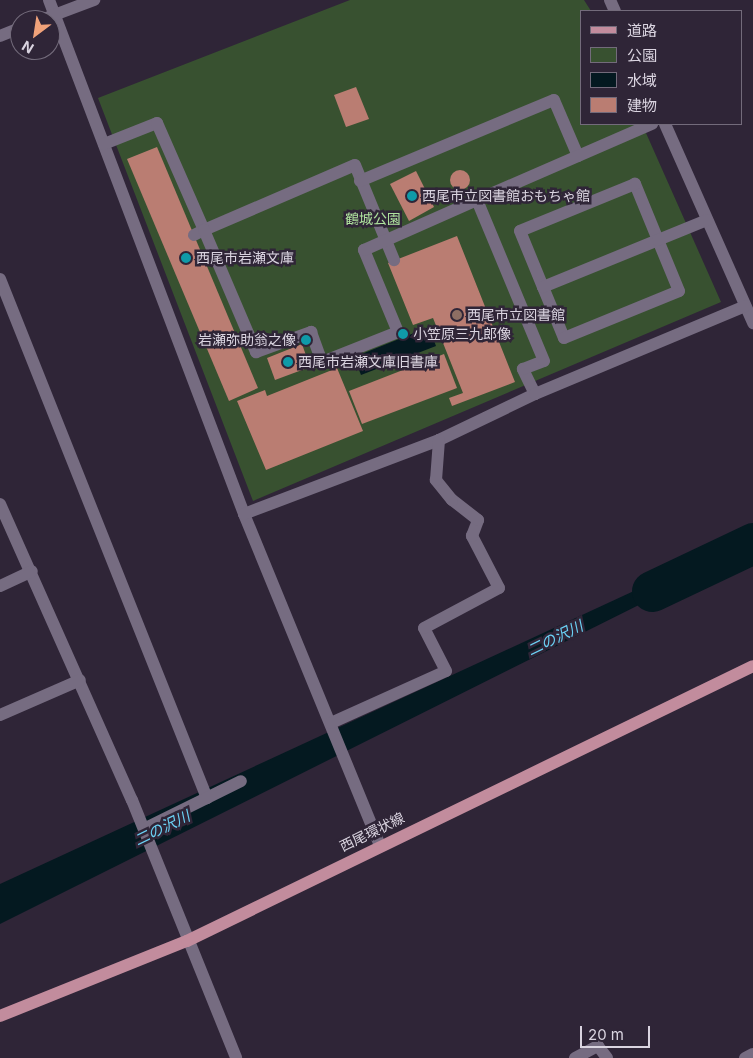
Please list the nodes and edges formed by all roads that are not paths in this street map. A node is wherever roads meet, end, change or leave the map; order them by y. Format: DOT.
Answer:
graph roads {
  1 [pos="94,0"];
  2 [pos="60,12"];
  3 [pos="60,27"];
  4 [pos="650,125"];
  5 [pos="665,125"];
  6 [pos="104,144"];
  7 [pos="578,156"];
  8 [pos="360,181"];
  9 [pos="477,200"];
  10 [pos="708,220"];
  11 [pos="199,232"];
  12 [pos="388,240"];
  13 [pos="658,240"];
  14 [pos="394,260"];
  15 [pos="0,279"];
  16 [pos="543,287"];
  17 [pos="745,306"];
  18 [pos="753,322"];
  19 [pos="535,394"];
  20 [pos="439,440"];
  21 [pos="1,508"];
  22 [pos="244,514"];
  23 [pos="32,571"];
  24 [pos="0,586"];
  25 [pos="753,666"];
  26 [pos="80,680"];
  27 [pos="0,715"];
  28 [pos="331,723"];
  29 [pos="241,781"];
  30 [pos="207,798"];
  31 [pos="144,828"];
  32 [pos="380,844"];
  33 [pos="187,941"];
  34 [pos="0,1016"];
  35 [pos="753,1054"];
  36 [pos="236,1058"];
  37 [pos="574,1058"];
  38 [pos="607,1058"];
  39 [pos="745,1058"];
  1 -- 2 [label="street"];
  3 -- 6 [label="street"];
  4 -- 7 [label="street"];
  5 -- 10 [label="street"];
  6 -- 11 [label="street"];
  6 -- 22 [label="street"];
  7 -- 8 [label="street"];
  7 -- 9 [label="street"];
  8 -- 11 [label="street"];
  8 -- 12 [label="street"];
  9 -- 12 [label="street"];
  9 -- 19 [label="street"];
  10 -- 13 [label="street"];
  10 -- 17 [label="street"];
  11 -- 12 [label="street"];
  12 -- 14 [label="street"];
  13 -- 16 [label="street"];
  13 -- 16 [label="street"];
  13 -- 16 [label="street"];
  15 -- 30 [label="street"];
  17 -- 18 [label="street"];
  17 -- 19 [label="street"];
  19 -- 20 [label="street"];
  20 -- 22 [label="street"];
  20 -- 28 [label="street"];
  21 -- 23 [label="street"];
  22 -- 28 [label="street"];
  23 -- 24 [label="street"];
  23 -- 26 [label="street"];
  25 -- 32 [label="main road, 西尾環状線"];
  26 -- 27 [label="street"];
  26 -- 31 [label="street"];
  28 -- 32 [label="street"];
  29 -- 30 [label="street"];
  30 -- 31 [label="street"];
  31 -- 33 [label="street"];
  32 -- 33 [label="main road, 西尾環状線"];
  33 -- 34 [label="main road, 西尾環状線"];
  33 -- 36 [label="street"];
  35 -- 39 [label="street"];
  37 -- 38 [label="street"];
}
